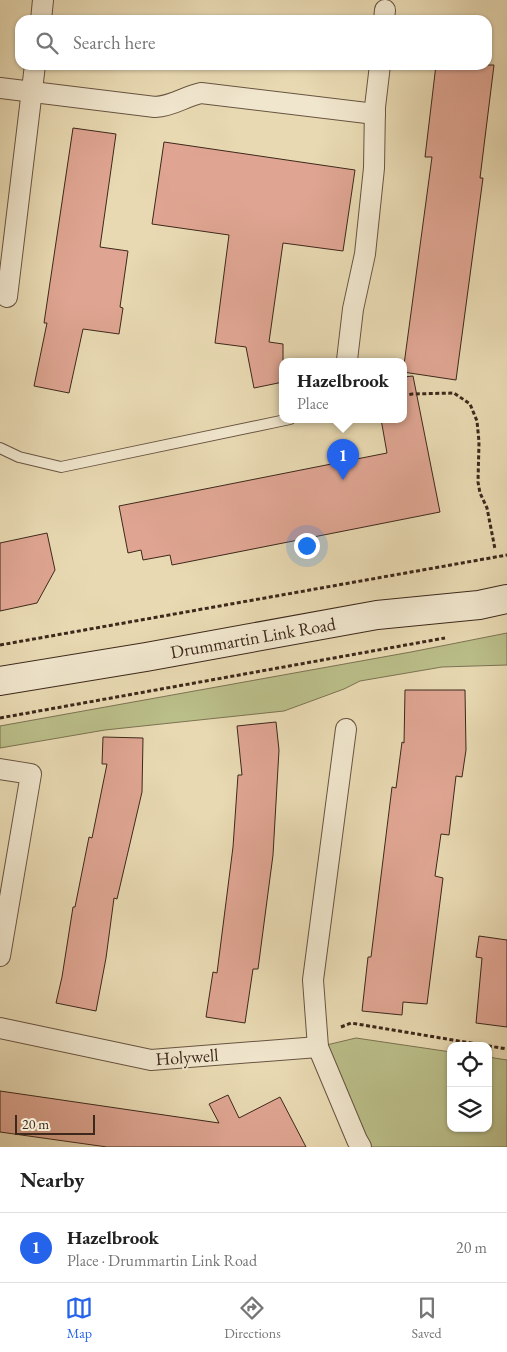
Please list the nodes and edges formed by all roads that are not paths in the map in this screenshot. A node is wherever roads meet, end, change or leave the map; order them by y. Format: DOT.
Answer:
graph roads {
  1 [pos="43,0"];
  2 [pos="41,15"];
  3 [pos="34,70"];
  4 [pos="379,70"];
  5 [pos="0,88"];
  6 [pos="32,91"];
  7 [pos="375,114"];
  8 [pos="7,297"];
  9 [pos="347,358"];
  10 [pos="279,421"];
  11 [pos="0,448"];
  12 [pos="507,599"];
  13 [pos="0,681"];
  14 [pos="346,730"];
  15 [pos="0,769"];
  16 [pos="0,956"];
  17 [pos="0,1028"];
  18 [pos="318,1047"];
  19 [pos="361,1147"];
  1 -- 2 [label="street"];
  3 -- 6 [label="street"];
  4 -- 7 [label="street"];
  5 -- 6 [label="street"];
  6 -- 7 [label="street"];
  6 -- 8 [label="street"];
  7 -- 9 [label="street"];
  10 -- 11 [label="lane"];
  12 -- 13 [label="main road, Drummartin Link Road"];
  14 -- 18 [label="street"];
  15 -- 16 [label="street"];
  17 -- 18 [label="street, Holywell"];
  18 -- 19 [label="street"];
}
